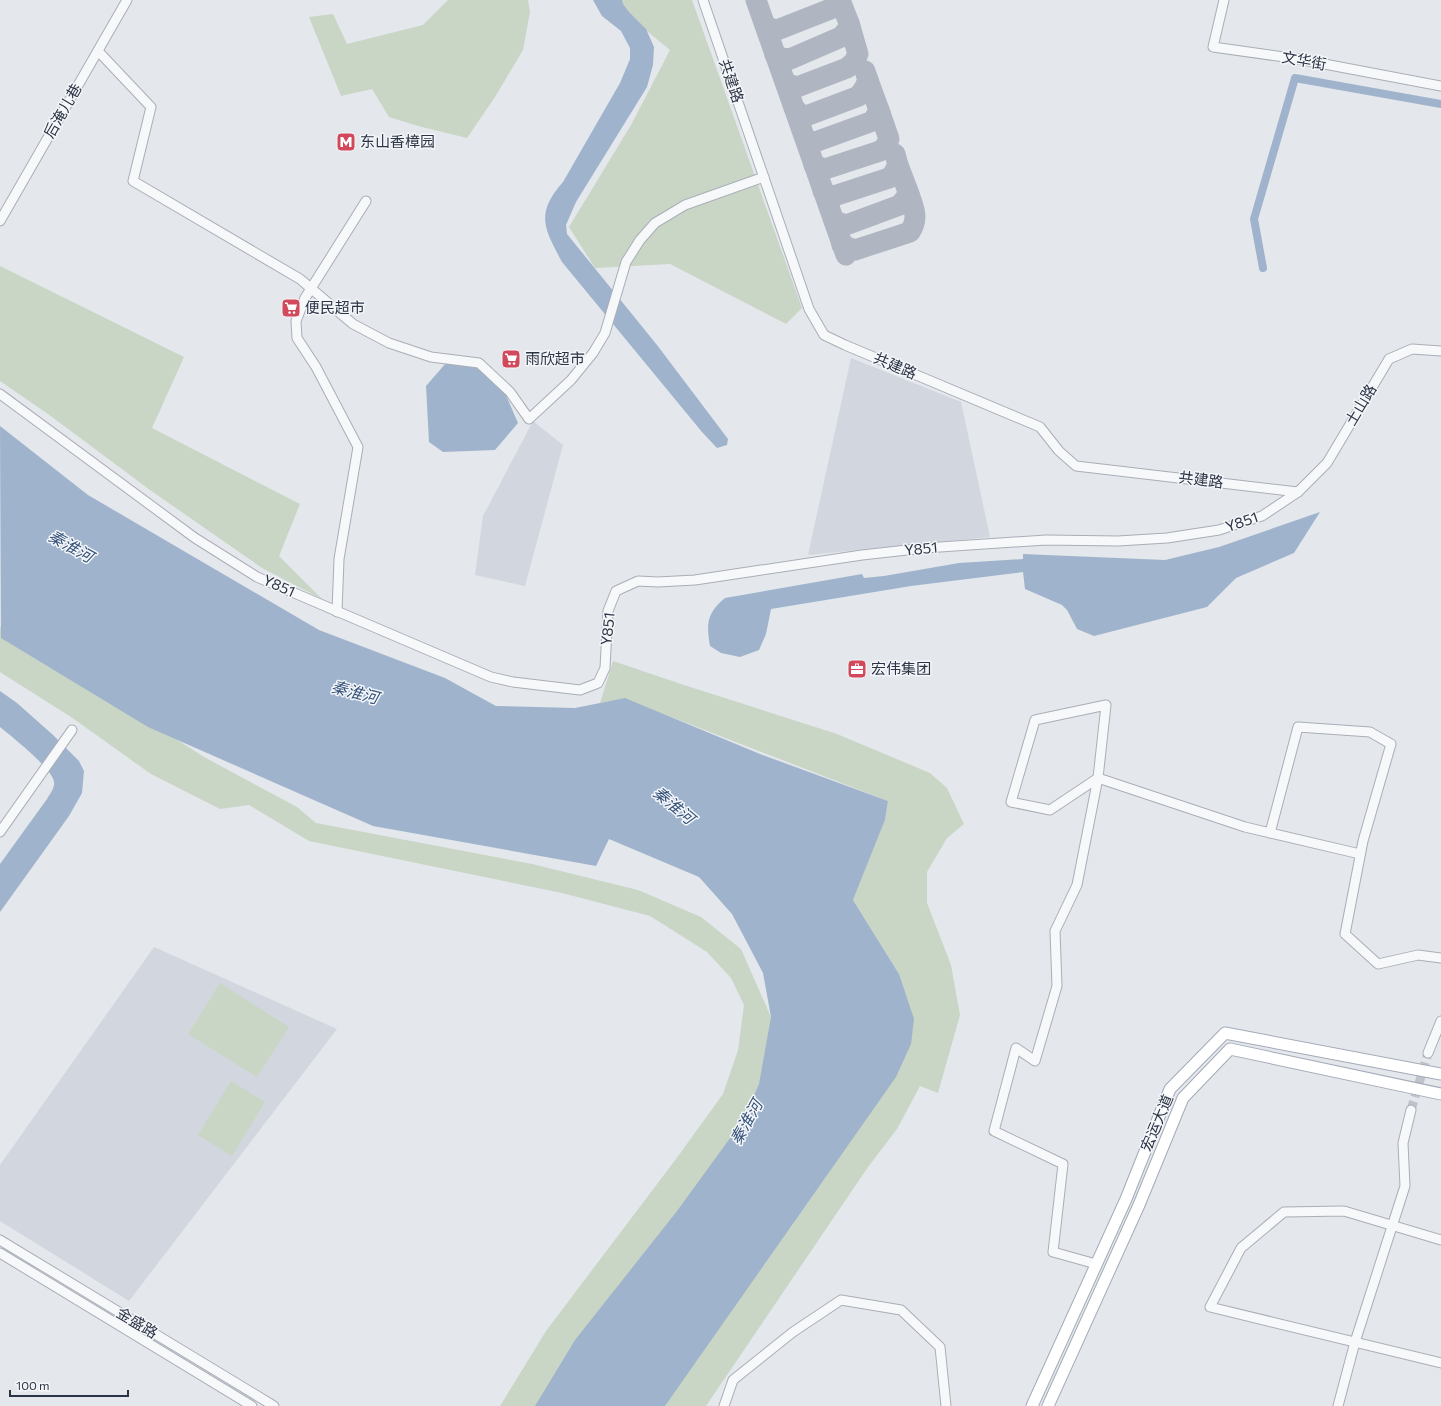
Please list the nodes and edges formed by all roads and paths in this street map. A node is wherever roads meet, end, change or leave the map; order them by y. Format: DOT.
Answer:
graph roads {
  1 [pos="127,0"];
  2 [pos="703,0"];
  3 [pos="1224,0"];
  4 [pos="98,50"];
  5 [pos="1441,86"];
  6 [pos="764,177"];
  7 [pos="366,201"];
  8 [pos="0,221"];
  9 [pos="311,288"];
  10 [pos="1441,351"];
  11 [pos="0,394"];
  12 [pos="1298,492"];
  13 [pos="337,612"];
  14 [pos="72,730"];
  15 [pos="1098,778"];
  16 [pos="0,832"];
  17 [pos="1270,833"];
  18 [pos="1360,854"];
  19 [pos="1441,958"];
  20 [pos="1441,1021"];
  21 [pos="1428,1053"];
  22 [pos="1441,1074"];
  23 [pos="1441,1094"];
  24 [pos="1410,1110"];
  25 [pos="1392,1226"];
  26 [pos="0,1240"];
  27 [pos="1441,1240"];
  28 [pos="0,1253"];
  29 [pos="1096,1264"];
  30 [pos="1355,1342"];
  31 [pos="1441,1363"];
  32 [pos="252,1406"];
  33 [pos="274,1406"];
  34 [pos="724,1406"];
  35 [pos="946,1406"];
  36 [pos="1032,1406"];
  37 [pos="1048,1406"];
  38 [pos="1338,1406"];
  1 -- 4 [label="street, 后淹儿巷"];
  2 -- 6 [label="street, 共建路"];
  3 -- 5 [label="street, 文华街"];
  4 -- 8 [label="street, 后淹儿巷"];
  4 -- 9 [label="street"];
  6 -- 9 [label="street"];
  6 -- 12 [label="street, 共建路"];
  7 -- 9 [label="street"];
  9 -- 13 [label="street"];
  10 -- 12 [label="street, 土山路"];
  11 -- 13 [label="street, Y851"];
  12 -- 13 [label="street, Y851"];
  14 -- 16 [label="street"];
  15 -- 15 [label="street"];
  15 -- 17 [label="street"];
  15 -- 29 [label="street"];
  17 -- 18 [label="street"];
  17 -- 18 [label="street"];
  18 -- 19 [label="street"];
  20 -- 21 [label="street"];
  22 -- 29 [label="main road, 宏运大道"];
  23 -- 37 [label="main road, 宏运大道"];
  24 -- 25 [label="street"];
  25 -- 27 [label="street"];
  25 -- 30 [label="street"];
  25 -- 30 [label="street"];
  26 -- 33 [label="street, 金盛路"];
  28 -- 32 [label="street, 金盛路"];
  29 -- 36 [label="main road, 宏运大道"];
  30 -- 31 [label="street"];
  30 -- 38 [label="street"];
  34 -- 35 [label="street"];
}
